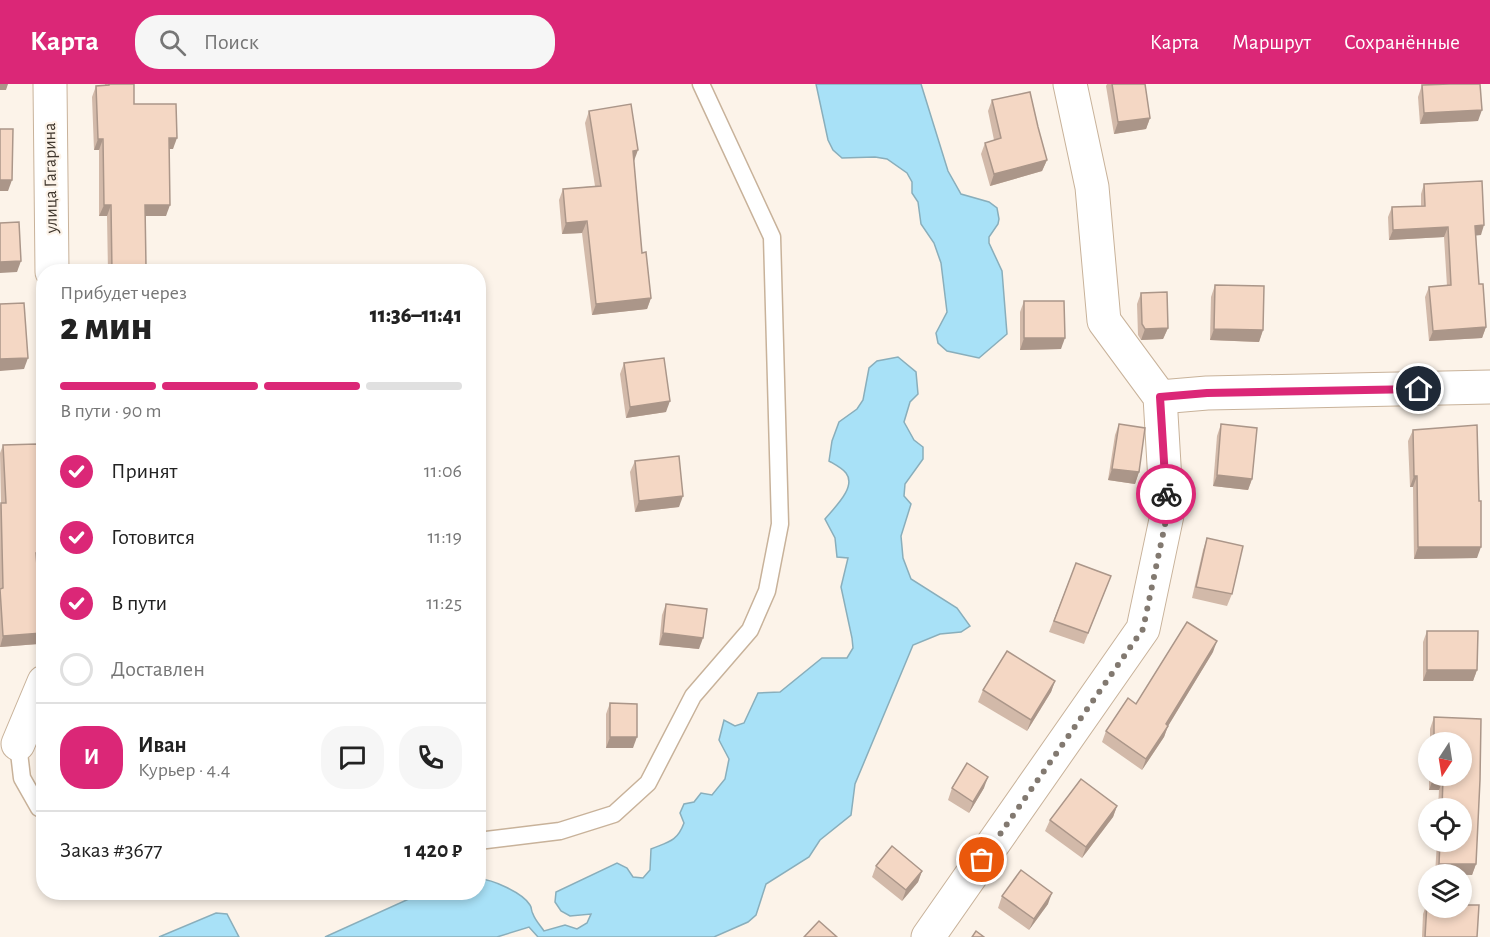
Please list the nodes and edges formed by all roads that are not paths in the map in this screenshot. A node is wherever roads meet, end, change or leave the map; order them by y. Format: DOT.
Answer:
graph roads {
  1 [pos="50,84"];
  2 [pos="701,84"];
  3 [pos="1070,84"];
  4 [pos="52,264"];
  5 [pos="1490,387"];
  6 [pos="1160,397"];
  7 [pos="36,701"];
  8 [pos="18,744"];
  9 [pos="36,803"];
  10 [pos="486,840"];
  11 [pos="928,937"];
  1 -- 4 [label="street, улица Гагарина"];
  2 -- 10 [label="lane"];
  3 -- 6 [label="street"];
  5 -- 6 [label="street"];
  6 -- 11 [label="street"];
  7 -- 8 [label="street"];
  8 -- 9 [label="lane"];
}
